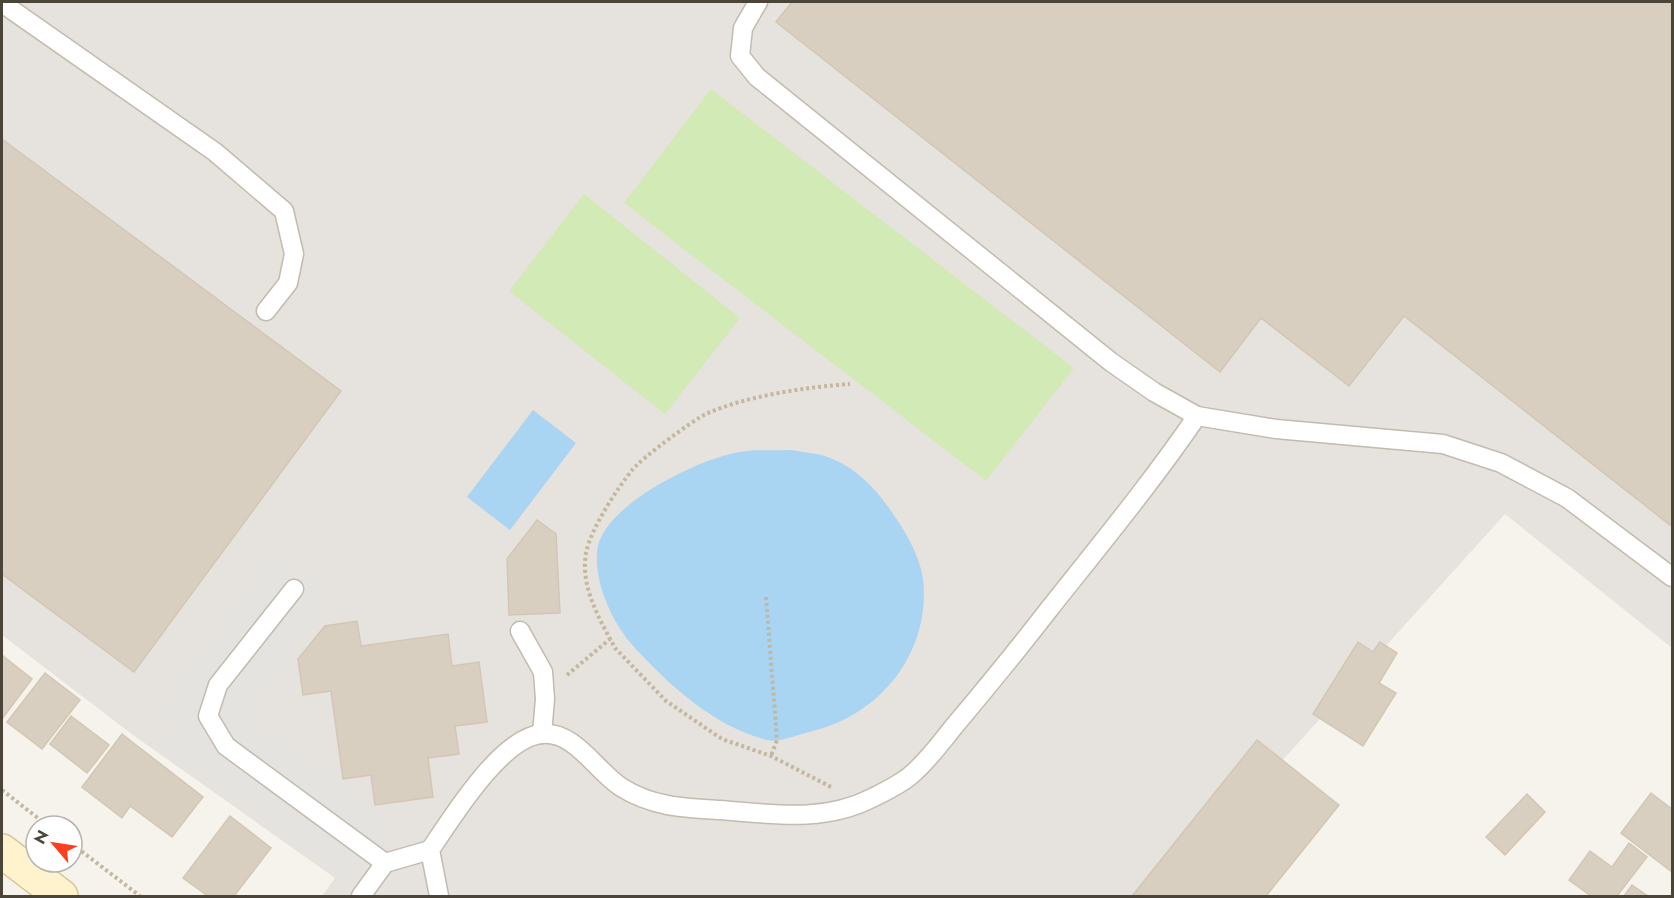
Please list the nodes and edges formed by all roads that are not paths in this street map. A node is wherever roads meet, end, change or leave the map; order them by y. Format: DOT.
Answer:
graph roads {
  1 [pos="758,2"];
  2 [pos="2,3"];
  3 [pos="266,311"];
  4 [pos="1197,416"];
  5 [pos="1672,577"];
  6 [pos="294,590"];
  7 [pos="520,631"];
  8 [pos="542,734"];
  9 [pos="430,850"];
  10 [pos="2,851"];
  11 [pos="385,863"];
  12 [pos="62,897"];
  13 [pos="361,897"];
  14 [pos="438,897"];
  1 -- 4 [label="lane"];
  2 -- 3 [label="lane"];
  4 -- 5 [label="lane"];
  4 -- 8 [label="lane"];
  6 -- 11 [label="lane"];
  7 -- 8 [label="lane"];
  8 -- 9 [label="lane"];
  9 -- 11 [label="lane"];
  9 -- 14 [label="lane"];
  10 -- 12 [label="main road"];
  11 -- 13 [label="lane"];
}
